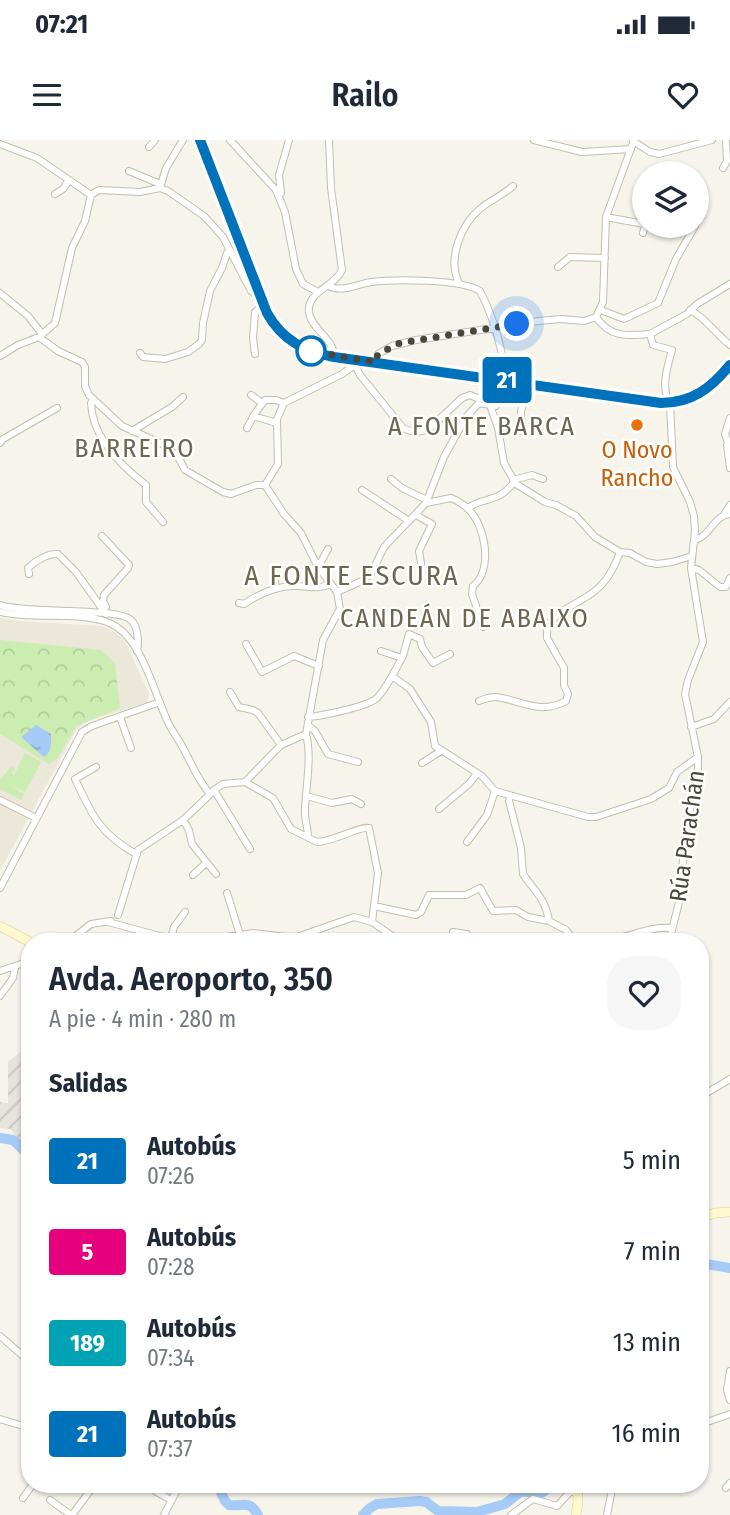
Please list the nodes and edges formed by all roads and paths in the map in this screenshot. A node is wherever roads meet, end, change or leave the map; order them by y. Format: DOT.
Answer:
graph roads {
  1 [pos="155,140"];
  2 [pos="183,140"];
  3 [pos="200,140"];
  4 [pos="230,140"];
  5 [pos="289,140"];
  6 [pos="330,140"];
  7 [pos="534,140"];
  8 [pos="633,140"];
  9 [pos="712,140"];
  10 [pos="726,140"];
  11 [pos="0,144"];
  12 [pos="149,147"];
  13 [pos="631,149"];
  14 [pos="723,168"];
  15 [pos="129,171"];
  16 [pos="69,180"];
  17 [pos="160,186"];
  18 [pos="513,186"];
  19 [pos="55,194"];
  20 [pos="91,195"];
  21 [pos="285,212"];
  22 [pos="607,217"];
  23 [pos="632,224"];
  24 [pos="688,238"];
  25 [pos="230,250"];
  26 [pos="605,258"];
  27 [pos="558,267"];
  28 [pos="459,283"];
  29 [pos="730,284"];
  30 [pos="328,286"];
  31 [pos="318,292"];
  32 [pos="0,293"];
  33 [pos="263,302"];
  34 [pos="601,310"];
  35 [pos="690,310"];
  36 [pos="596,317"];
  37 [pos="494,328"];
  38 [pos="650,334"];
  39 [pos="41,336"];
  40 [pos="730,345"];
  41 [pos="140,353"];
  42 [pos="255,355"];
  43 [pos="0,356"];
  44 [pos="334,357"];
  45 [pos="356,362"];
  46 [pos="375,362"];
  47 [pos="730,365"];
  48 [pos="503,380"];
  49 [pos="530,384"];
  50 [pos="251,395"];
  51 [pos="183,397"];
  52 [pos="93,400"];
  53 [pos="262,403"];
  54 [pos="284,403"];
  55 [pos="479,403"];
  56 [pos="670,403"];
  57 [pos="490,405"];
  58 [pos="57,408"];
  59 [pos="253,416"];
  60 [pos="730,418"];
  61 [pos="276,423"];
  62 [pos="247,428"];
  63 [pos="132,431"];
  64 [pos="523,431"];
  65 [pos="729,442"];
  66 [pos="0,443"];
  67 [pos="730,468"];
  68 [pos="391,479"];
  69 [pos="543,479"];
  70 [pos="513,481"];
  71 [pos="265,485"];
  72 [pos="362,490"];
  73 [pos="427,502"];
  74 [pos="730,505"];
  75 [pos="468,508"];
  76 [pos="727,514"];
  77 [pos="416,515"];
  78 [pos="163,522"];
  79 [pos="409,522"];
  80 [pos="102,536"];
  81 [pos="694,540"];
  82 [pos="328,549"];
  83 [pos="620,552"];
  84 [pos="692,556"];
  85 [pos="421,563"];
  86 [pos="318,567"];
  87 [pos="691,568"];
  88 [pos="29,574"];
  89 [pos="274,574"];
  90 [pos="730,578"];
  91 [pos="330,584"];
  92 [pos="276,589"];
  93 [pos="337,592"];
  94 [pos="239,603"];
  95 [pos="0,605"];
  96 [pos="0,612"];
  97 [pos="108,614"];
  98 [pos="483,627"];
  99 [pos="246,644"];
  100 [pos="137,651"];
  101 [pos="381,651"];
  102 [pos="450,654"];
  103 [pos="402,658"];
  104 [pos="319,666"];
  105 [pos="392,676"];
  106 [pos="230,692"];
  107 [pos="479,701"];
  108 [pos="160,702"];
  109 [pos="730,702"];
  110 [pos="120,717"];
  111 [pos="308,717"];
  112 [pos="307,725"];
  113 [pos="691,727"];
  114 [pos="306,734"];
  115 [pos="281,746"];
  116 [pos="131,747"];
  117 [pos="441,751"];
  118 [pos="698,757"];
  119 [pos="358,762"];
  120 [pos="422,763"];
  121 [pos="96,767"];
  122 [pos="477,773"];
  123 [pos="245,782"];
  124 [pos="495,791"];
  125 [pos="212,792"];
  126 [pos="307,796"];
  127 [pos="510,796"];
  128 [pos="0,800"];
  129 [pos="361,804"];
  130 [pos="439,808"];
  131 [pos="36,818"];
  132 [pos="183,820"];
  133 [pos="307,837"];
  134 [pos="467,842"];
  135 [pos="250,849"];
  136 [pos="136,854"];
  137 [pos="206,863"];
  138 [pos="216,874"];
  139 [pos="193,875"];
  140 [pos="0,888"];
  141 [pos="227,893"];
  142 [pos="374,906"];
  143 [pos="185,912"];
  144 [pos="118,915"];
  145 [pos="549,921"];
  146 [pos="108,922"];
  147 [pos="372,922"];
  148 [pos="122,924"];
  149 [pos="0,926"];
  150 [pos="672,928"];
  151 [pos="453,932"];
  152 [pos="80,933"];
  153 [pos="150,933"];
  154 [pos="173,933"];
  155 [pos="239,933"];
  156 [pos="311,933"];
  157 [pos="388,933"];
  158 [pos="460,933"];
  159 [pos="568,933"];
  160 [pos="638,933"];
  161 [pos="671,933"];
  162 [pos="21,937"];
  163 [pos="21,965"];
  164 [pos="15,967"];
  165 [pos="0,971"];
  166 [pos="0,996"];
  167 [pos="730,1079"];
  168 [pos="709,1092"];
  169 [pos="730,1212"];
  170 [pos="709,1215"];
  171 [pos="0,1336"];
  172 [pos="6,1341"];
  173 [pos="0,1349"];
  174 [pos="21,1354"];
  175 [pos="730,1371"];
  176 [pos="730,1400"];
  177 [pos="730,1414"];
  178 [pos="0,1419"];
  179 [pos="709,1421"];
  180 [pos="21,1425"];
  181 [pos="27,1493"];
  182 [pos="88,1493"];
  183 [pos="159,1493"];
  184 [pos="175,1493"];
  185 [pos="569,1493"];
  186 [pos="578,1493"];
  187 [pos="611,1493"];
  188 [pos="23,1498"];
  189 [pos="50,1500"];
  190 [pos="171,1500"];
  191 [pos="71,1515"];
  192 [pos="164,1515"];
  193 [pos="511,1515"];
  194 [pos="576,1515"];
  195 [pos="607,1515"];
  1 -- 12 [label="street"];
  2 -- 17 [label="street"];
  3 -- 33 [label="main road"];
  4 -- 21 [label="street"];
  5 -- 21 [label="street"];
  6 -- 30 [label="street"];
  7 -- 13 [label="street"];
  8 -- 9 [label="street"];
  8 -- 13 [label="street"];
  10 -- 14 [label="street"];
  11 -- 16 [label="street"];
  13 -- 22 [label="street"];
  15 -- 17 [label="street"];
  16 -- 19 [label="street"];
  16 -- 20 [label="street"];
  17 -- 20 [label="street"];
  17 -- 25 [label="street"];
  18 -- 28 [label="street"];
  20 -- 39 [label="street"];
  21 -- 31 [label="street"];
  22 -- 23 [label="street"];
  22 -- 26 [label="street"];
  24 -- 34 [label="street"];
  25 -- 33 [label="street"];
  25 -- 41 [label="street"];
  26 -- 27 [label="street"];
  26 -- 34 [label="street"];
  28 -- 30 [label="street"];
  28 -- 37 [label="street"];
  29 -- 35 [label="street"];
  30 -- 31 [label="street"];
  31 -- 44 [label="street"];
  32 -- 39 [label="street"];
  33 -- 42 [label="street"];
  33 -- 44 [label="main road"];
  34 -- 36 [label="street"];
  35 -- 38 [label="street"];
  35 -- 40 [label="street"];
  36 -- 37 [label="street"];
  36 -- 38 [label="street"];
  37 -- 46 [label="street"];
  37 -- 48 [label="street"];
  38 -- 56 [label="street, Rúa Parachán"];
  39 -- 43 [label="street"];
  39 -- 52 [label="street"];
  44 -- 45 [label="main road"];
  45 -- 46 [label="main road"];
  45 -- 54 [label="street"];
  45 -- 55 [label="street"];
  46 -- 48 [label="main road"];
  47 -- 56 [label="main road"];
  48 -- 49 [label="main road"];
  48 -- 57 [label="street"];
  49 -- 56 [label="main road"];
  49 -- 64 [label="street"];
  50 -- 53 [label="street"];
  51 -- 63 [label="street"];
  52 -- 63 [label="street"];
  52 -- 78 [label="street"];
  53 -- 54 [label="street"];
  53 -- 59 [label="street"];
  54 -- 61 [label="street"];
  55 -- 57 [label="street"];
  55 -- 73 [label="street"];
  56 -- 81 [label="street, Rúa Parachán"];
  57 -- 70 [label="street"];
  58 -- 66 [label="street"];
  59 -- 61 [label="street"];
  59 -- 62 [label="street"];
  60 -- 65 [label="street"];
  61 -- 71 [label="street"];
  63 -- 71 [label="street"];
  65 -- 67 [label="street"];
  68 -- 73 [label="street"];
  69 -- 70 [label="street"];
  70 -- 75 [label="street"];
  70 -- 83 [label="street"];
  71 -- 86 [label="street"];
  72 -- 79 [label="street"];
  73 -- 75 [label="street"];
  73 -- 77 [label="street"];
  74 -- 76 [label="street"];
  75 -- 98 [label="street"];
  76 -- 81 [label="street"];
  77 -- 79 [label="street"];
  77 -- 85 [label="street"];
  79 -- 93 [label="street"];
  80 -- 97 [label="street"];
  81 -- 84 [label="street, Rúa Parachán"];
  82 -- 86 [label="street"];
  83 -- 84 [label="street"];
  83 -- 107 [label="street"];
  84 -- 87 [label="street, Rúa Parachán"];
  86 -- 91 [label="street"];
  87 -- 90 [label="street"];
  87 -- 113 [label="street, Rúa Parachán"];
  88 -- 97 [label="street"];
  89 -- 92 [label="street"];
  91 -- 92 [label="street"];
  91 -- 93 [label="street"];
  92 -- 94 [label="street"];
  93 -- 104 [label="street"];
  95 -- 97 [label="street"];
  96 -- 100 [label="street"];
  97 -- 100 [label="street"];
  99 -- 104 [label="street"];
  100 -- 108 [label="street"];
  101 -- 103 [label="street"];
  102 -- 103 [label="street"];
  103 -- 105 [label="street"];
  104 -- 111 [label="street"];
  105 -- 111 [label="street"];
  105 -- 117 [label="street"];
  106 -- 115 [label="street"];
  108 -- 110 [label="street"];
  108 -- 125 [label="street"];
  109 -- 113 [label="street"];
  110 -- 116 [label="street"];
  110 -- 131 [label="street"];
  111 -- 112 [label="street"];
  112 -- 114 [label="street"];
  112 -- 119 [label="street"];
  113 -- 118 [label="street, Rúa Parachán"];
  114 -- 115 [label="street"];
  114 -- 126 [label="street"];
  115 -- 123 [label="street"];
  117 -- 120 [label="street"];
  117 -- 122 [label="street"];
  118 -- 127 [label="street"];
  118 -- 150 [label="street, Rúa Parachán"];
  121 -- 136 [label="street"];
  122 -- 124 [label="street"];
  122 -- 130 [label="street"];
  123 -- 125 [label="street"];
  123 -- 133 [label="street"];
  124 -- 127 [label="street"];
  124 -- 134 [label="street"];
  125 -- 132 [label="street"];
  125 -- 135 [label="street"];
  126 -- 129 [label="street"];
  126 -- 133 [label="street"];
  127 -- 145 [label="street"];
  128 -- 131 [label="street"];
  131 -- 140 [label="street"];
  132 -- 136 [label="street"];
  132 -- 137 [label="street"];
  133 -- 142 [label="street"];
  136 -- 144 [label="street"];
  137 -- 138 [label="street"];
  137 -- 139 [label="street"];
  141 -- 155 [label="street"];
  142 -- 145 [label="street"];
  142 -- 147 [label="street"];
  143 -- 154 [label="street"];
  144 -- 146 [label="street"];
  144 -- 148 [label="street"];
  145 -- 159 [label="street"];
  146 -- 148 [label="street"];
  146 -- 152 [label="street"];
  147 -- 156 [label="street"];
  147 -- 157 [label="street"];
  148 -- 153 [label="street"];
  149 -- 162 [label="main road"];
  150 -- 160 [label="street"];
  150 -- 161 [label="street, Rúa Parachán"];
  151 -- 158 [label="street"];
  163 -- 164 [label="street"];
  164 -- 165 [label="street"];
  164 -- 166 [label="street"];
  167 -- 168 [label="street"];
  169 -- 170 [label="main road"];
  171 -- 172 [label="street"];
  172 -- 173 [label="street"];
  172 -- 174 [label="street"];
  175 -- 176 [label="street"];
  177 -- 179 [label="street"];
  178 -- 180 [label="street"];
  181 -- 188 [label="street"];
  182 -- 191 [label="street"];
  183 -- 190 [label="street"];
  184 -- 190 [label="street"];
  185 -- 193 [label="street"];
  186 -- 194 [label="main road"];
  187 -- 195 [label="street"];
  189 -- 191 [label="street"];
  190 -- 192 [label="street"];
}
